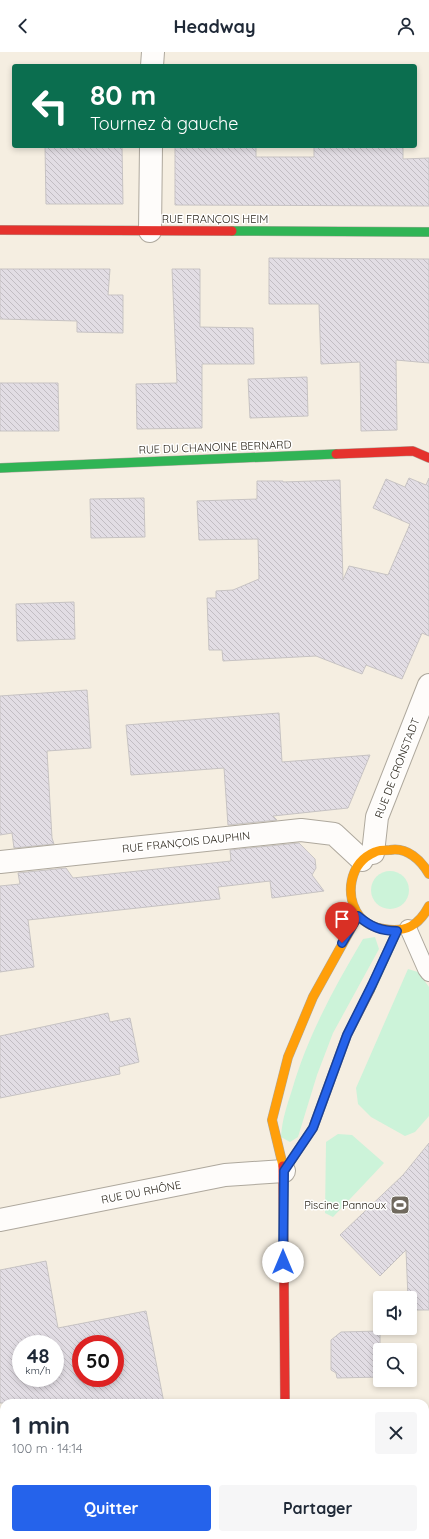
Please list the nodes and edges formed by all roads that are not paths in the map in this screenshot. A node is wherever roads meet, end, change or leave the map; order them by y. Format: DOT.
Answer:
graph roads {
  1 [pos="153,52"];
  2 [pos="152,64"];
  3 [pos="151,148"];
  4 [pos="0,230"];
  5 [pos="150,231"];
  6 [pos="429,232"];
  7 [pos="429,458"];
  8 [pos="0,468"];
  9 [pos="429,685"];
  10 [pos="367,856"];
  11 [pos="0,862"];
  12 [pos="429,874"];
  13 [pos="429,906"];
  14 [pos="358,916"];
  15 [pos="403,929"];
  16 [pos="429,973"];
  17 [pos="284,1171"];
  18 [pos="0,1220"];
  19 [pos="285,1399"];
  1 -- 2 [label="street"];
  3 -- 5 [label="street"];
  4 -- 5 [label="main road, RUE FRANÇOIS HEIM"];
  5 -- 6 [label="main road, RUE FRANÇOIS HEIM"];
  7 -- 8 [label="main road, RUE DU CHANOINE BERNARD"];
  9 -- 10 [label="street, RUE DE CRONSTADT"];
  10 -- 11 [label="street, RUE FRANÇOIS DAUPHIN"];
  10 -- 12 [label="main road"];
  10 -- 14 [label="main road"];
  13 -- 15 [label="main road"];
  14 -- 15 [label="main road"];
  14 -- 17 [label="main road"];
  15 -- 16 [label="lane"];
  15 -- 17 [label="main road"];
  17 -- 18 [label="street, RUE DU RHÔNE"];
  17 -- 19 [label="main road"];
}
